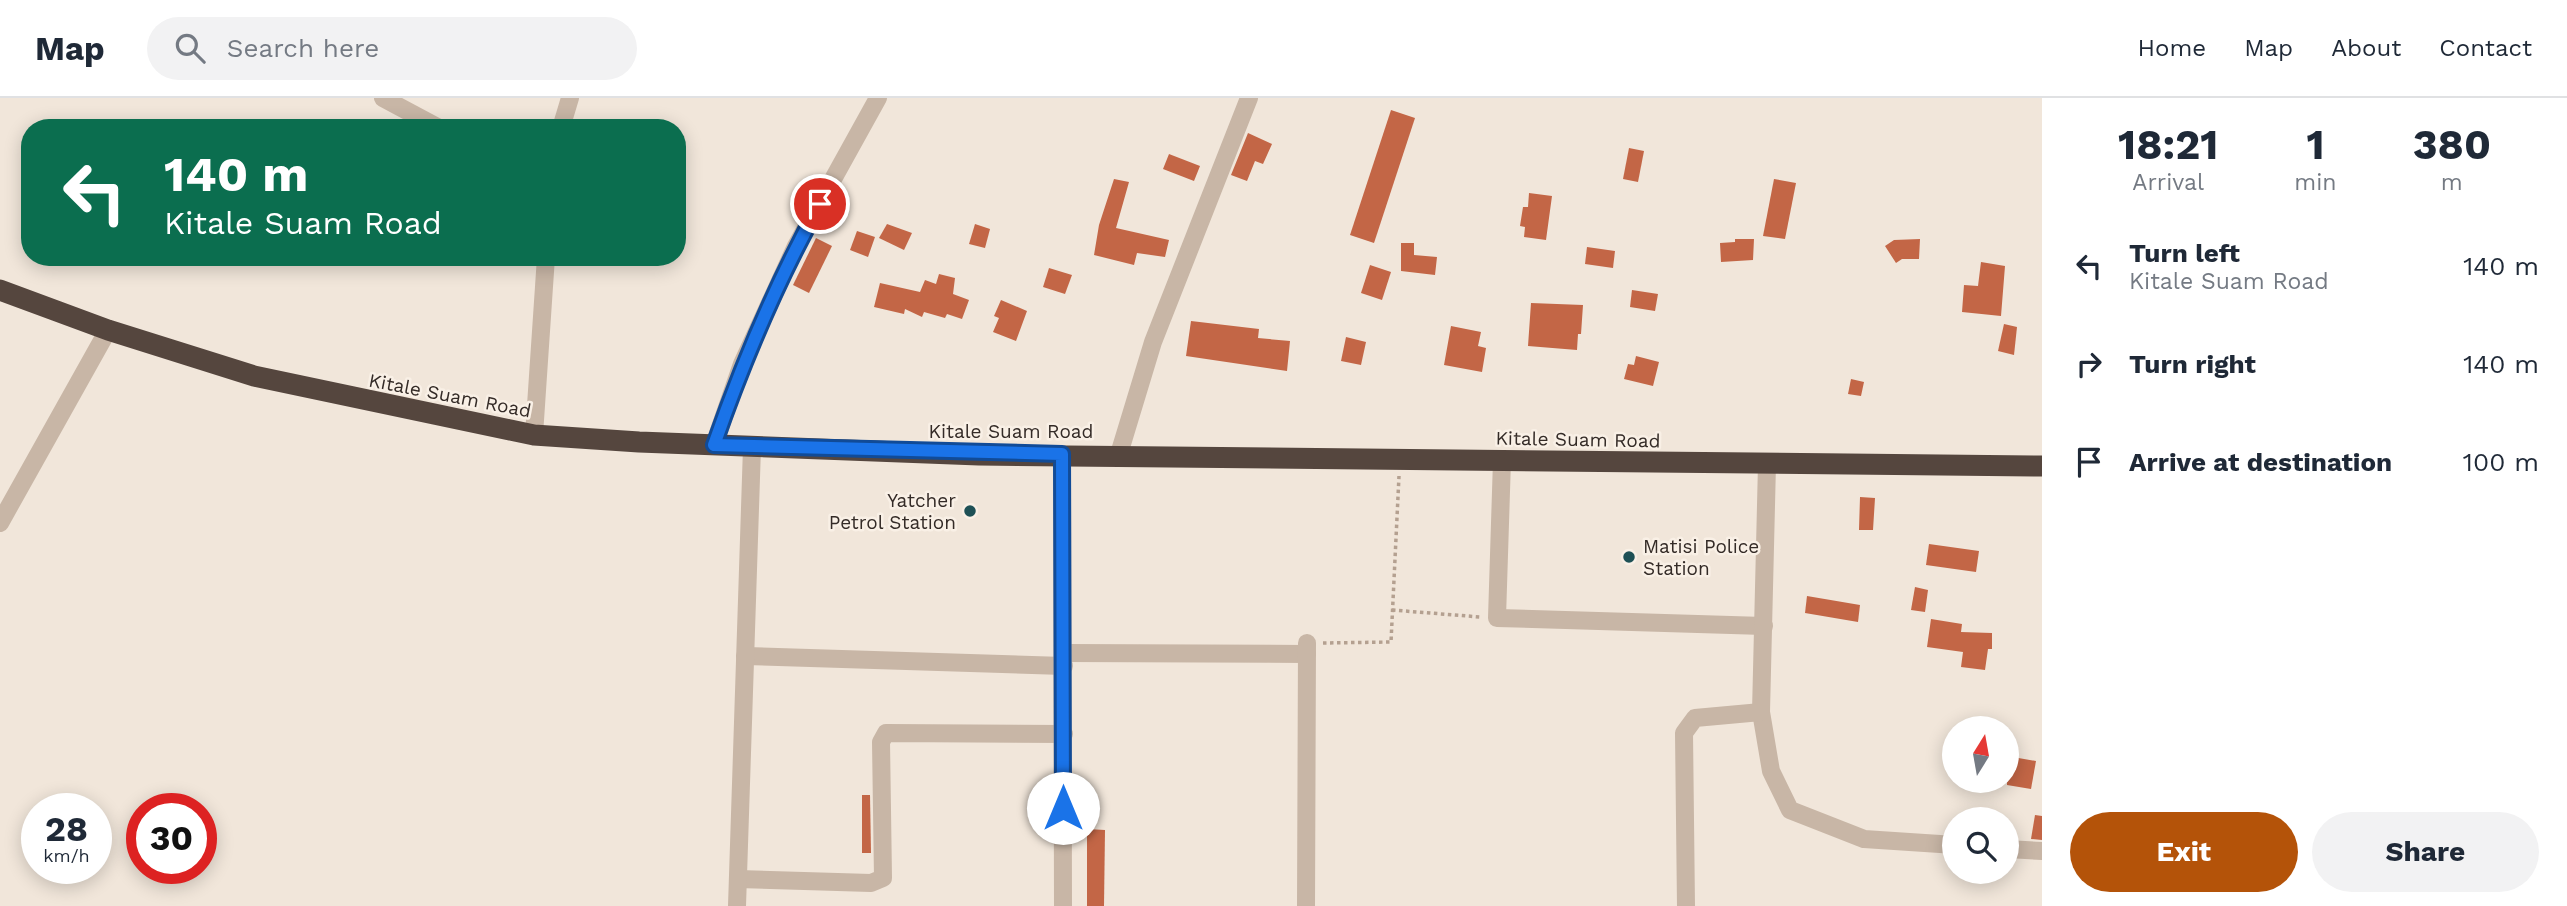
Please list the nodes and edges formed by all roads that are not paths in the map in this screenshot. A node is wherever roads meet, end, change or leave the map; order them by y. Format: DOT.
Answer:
graph roads {
  1 [pos="383,98"];
  2 [pos="570,98"];
  3 [pos="878,98"];
  4 [pos="1249,98"];
  5 [pos="422,119"];
  6 [pos="564,119"];
  7 [pos="545,266"];
  8 [pos="0,290"];
  9 [pos="108,330"];
  10 [pos="534,435"];
  11 [pos="714,445"];
  12 [pos="752,447"];
  13 [pos="1062,454"];
  14 [pos="1119,454"];
  15 [pos="1502,460"];
  16 [pos="1767,464"];
  17 [pos="2042,466"];
  18 [pos="0,523"];
  19 [pos="1764,626"];
  20 [pos="745,656"];
  21 [pos="1064,660"];
  22 [pos="1761,712"];
  23 [pos="1064,734"];
  24 [pos="1942,844"];
  25 [pos="2019,850"];
  26 [pos="2042,851"];
  27 [pos="738,879"];
  28 [pos="737,906"];
  29 [pos="1063,906"];
  30 [pos="1306,906"];
  31 [pos="1686,906"];
  1 -- 5 [label="street"];
  2 -- 6 [label="street"];
  3 -- 11 [label="street"];
  4 -- 14 [label="street"];
  7 -- 10 [label="street"];
  8 -- 9 [label="highway, Kitale Suam Road"];
  9 -- 10 [label="highway, Kitale Suam Road"];
  9 -- 18 [label="street"];
  10 -- 11 [label="highway, Kitale Suam Road"];
  11 -- 12 [label="highway, Kitale Suam Road"];
  12 -- 13 [label="highway, Kitale Suam Road"];
  12 -- 20 [label="street"];
  13 -- 14 [label="highway, Kitale Suam Road"];
  13 -- 21 [label="street"];
  14 -- 15 [label="highway, Kitale Suam Road"];
  15 -- 16 [label="highway, Kitale Suam Road"];
  15 -- 19 [label="street"];
  16 -- 17 [label="highway, Kitale Suam Road"];
  16 -- 19 [label="street"];
  19 -- 22 [label="street"];
  20 -- 21 [label="street"];
  20 -- 27 [label="street"];
  21 -- 23 [label="street"];
  21 -- 30 [label="street"];
  22 -- 24 [label="street"];
  22 -- 31 [label="street"];
  23 -- 27 [label="street"];
  23 -- 29 [label="street"];
  25 -- 26 [label="street"];
  27 -- 28 [label="street"];
}
